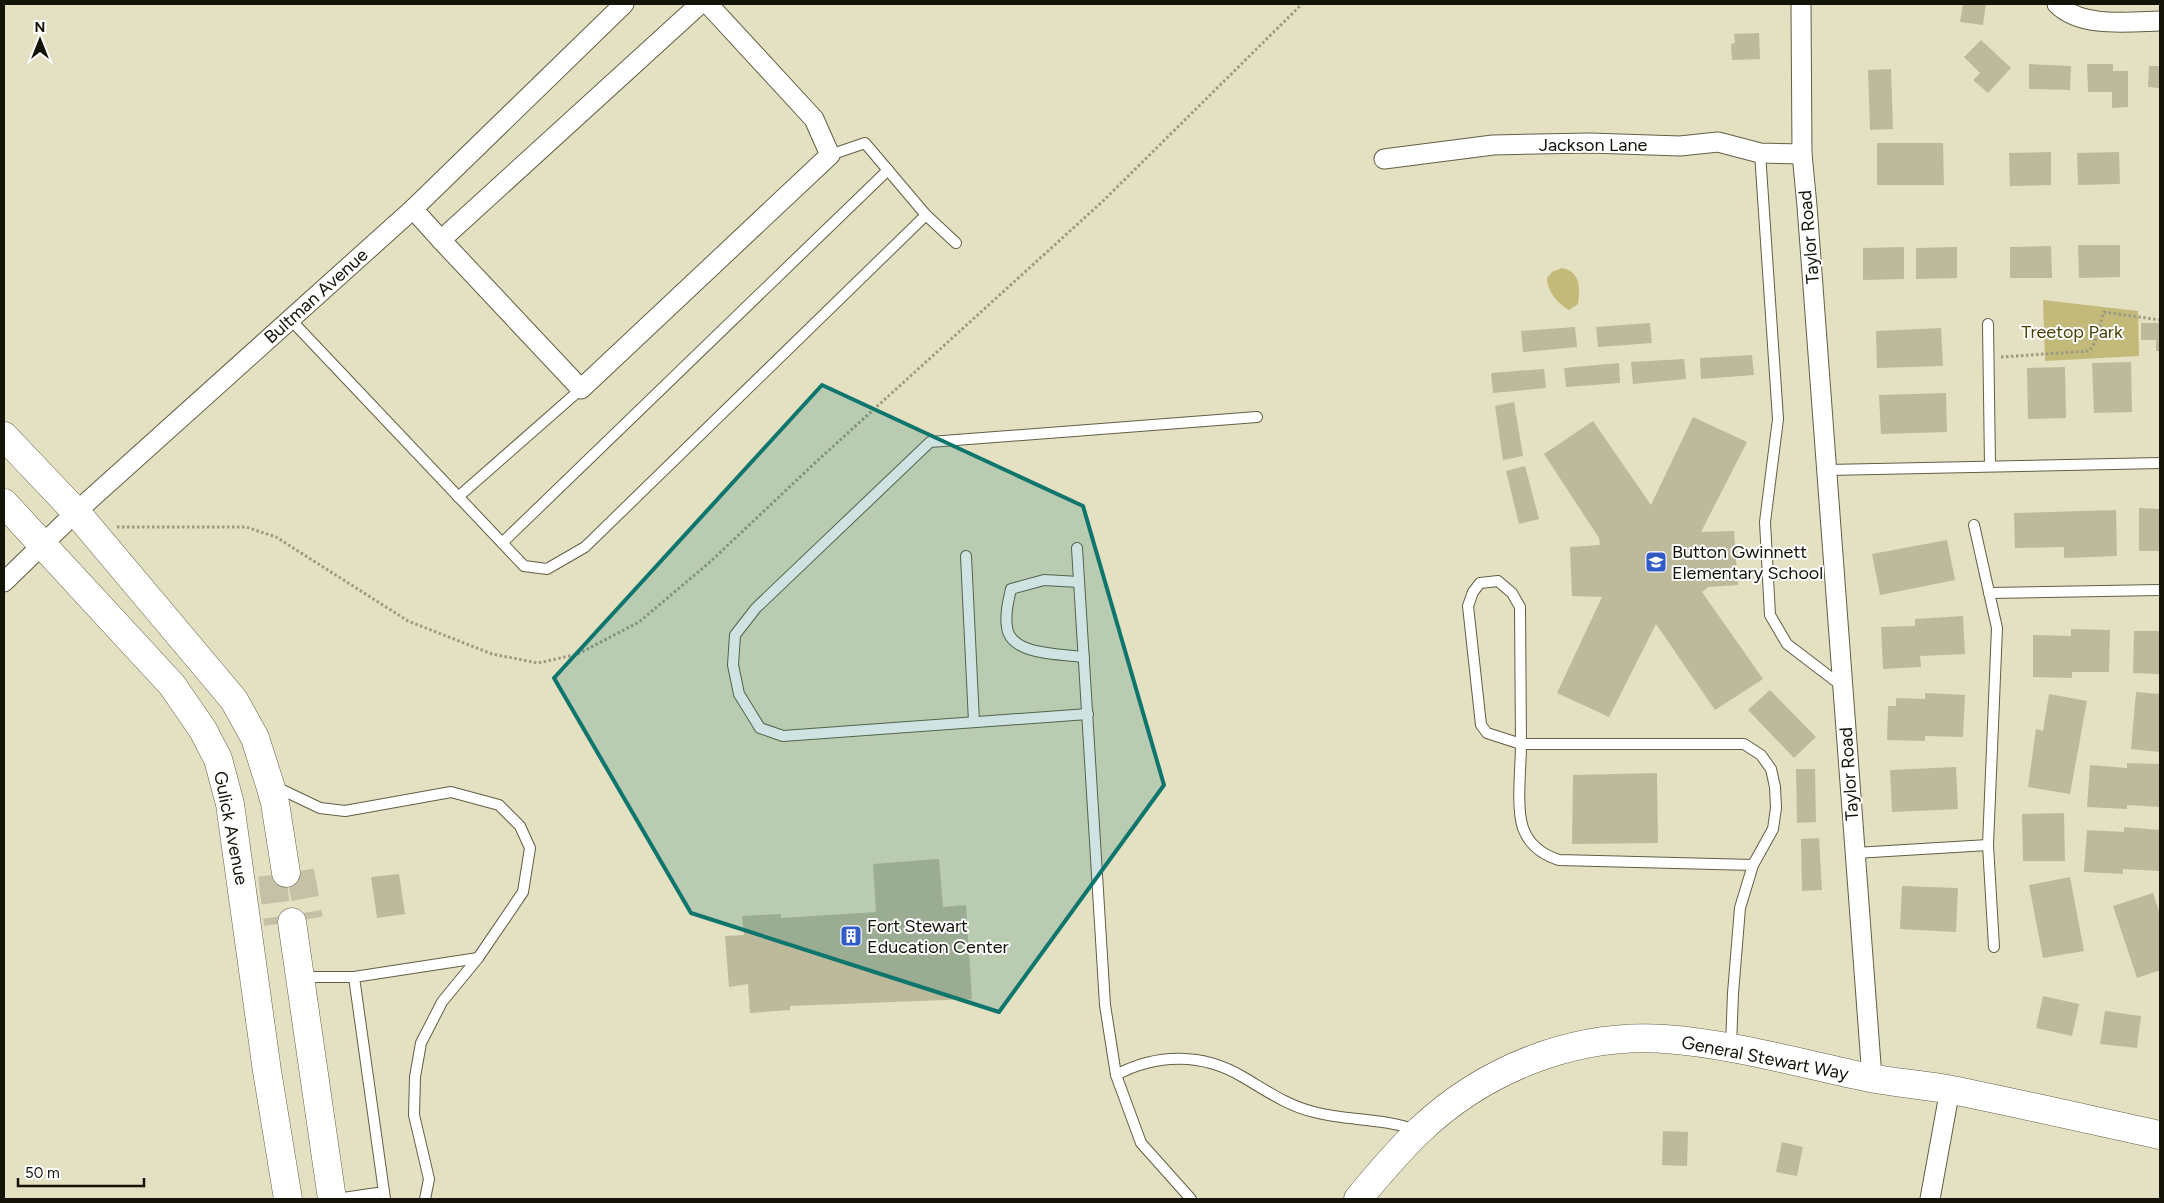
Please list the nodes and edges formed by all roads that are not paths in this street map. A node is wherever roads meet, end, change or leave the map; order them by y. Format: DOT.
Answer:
graph roads {
  1 [pos="624,4"];
  2 [pos="700,4"];
  3 [pos="708,4"];
  4 [pos="1801,4"];
  5 [pos="2060,7"];
  6 [pos="609,11"];
  7 [pos="2160,21"];
  8 [pos="1760,153"];
  9 [pos="1802,154"];
  10 [pos="830,155"];
  11 [pos="1384,159"];
  12 [pos="888,170"];
  13 [pos="413,209"];
  14 [pos="926,215"];
  15 [pos="441,240"];
  16 [pos="956,243"];
  17 [pos="290,319"];
  18 [pos="1988,324"];
  19 [pos="581,388"];
  20 [pos="1257,417"];
  21 [pos="4,436"];
  22 [pos="2160,463"];
  23 [pos="1990,465"];
  24 [pos="1827,470"];
  25 [pos="458,497"];
  26 [pos="4,503"];
  27 [pos="83,520"];
  28 [pos="1974,525"];
  29 [pos="502,543"];
  30 [pos="42,544"];
  31 [pos="1077,548"];
  32 [pos="966,556"];
  33 [pos="4,582"];
  34 [pos="1079,582"];
  35 [pos="2160,590"];
  36 [pos="1989,593"];
  37 [pos="1084,657"];
  38 [pos="1843,687"];
  39 [pos="1088,714"];
  40 [pos="974,722"];
  41 [pos="1521,744"];
  42 [pos="270,785"];
  43 [pos="1988,846"];
  44 [pos="1855,853"];
  45 [pos="1753,864"];
  46 [pos="285,867"];
  47 [pos="293,921"];
  48 [pos="1994,947"];
  49 [pos="478,958"];
  50 [pos="299,976"];
  51 [pos="354,977"];
  52 [pos="1730,1048"];
  53 [pos="1116,1075"];
  54 [pos="1872,1078"];
  55 [pos="1950,1090"];
  56 [pos="1418,1131"];
  57 [pos="2160,1135"];
  58 [pos="384,1196"];
  59 [pos="288,1199"];
  60 [pos="332,1199"];
  61 [pos="336,1199"];
  62 [pos="425,1199"];
  63 [pos="1191,1199"];
  64 [pos="1358,1199"];
  65 [pos="1930,1199"];
  1 -- 6 [label="street, Bultman Avenue"];
  2 -- 15 [label="street"];
  3 -- 10 [label="street"];
  4 -- 9 [label="street, Taylor Road"];
  5 -- 7 [label="street"];
  6 -- 13 [label="street, Bultman Avenue"];
  8 -- 9 [label="street, Jackson Lane"];
  8 -- 11 [label="street, Jackson Lane"];
  8 -- 38 [label="lane"];
  9 -- 24 [label="street, Taylor Road"];
  10 -- 12 [label="lane"];
  10 -- 19 [label="street"];
  12 -- 14 [label="lane"];
  12 -- 29 [label="lane"];
  13 -- 15 [label="street"];
  13 -- 17 [label="street, Bultman Avenue"];
  14 -- 16 [label="lane"];
  14 -- 29 [label="lane"];
  15 -- 19 [label="street"];
  17 -- 25 [label="lane"];
  17 -- 27 [label="street, Bultman Avenue"];
  18 -- 23 [label="lane"];
  19 -- 25 [label="lane"];
  20 -- 40 [label="lane"];
  21 -- 27 [label="main road"];
  22 -- 23 [label="lane"];
  23 -- 24 [label="lane"];
  24 -- 38 [label="street, Taylor Road"];
  25 -- 29 [label="lane"];
  26 -- 30 [label="main road, Gulick Avenue"];
  27 -- 30 [label="street, Bultman Avenue"];
  27 -- 42 [label="main road"];
  28 -- 36 [label="lane"];
  30 -- 33 [label="street, Bultman Avenue"];
  30 -- 59 [label="main road, Gulick Avenue"];
  31 -- 34 [label="lane"];
  32 -- 40 [label="lane"];
  34 -- 37 [label="lane"];
  34 -- 37 [label="lane"];
  35 -- 36 [label="lane"];
  36 -- 43 [label="lane"];
  37 -- 39 [label="lane"];
  38 -- 44 [label="street, Taylor Road"];
  39 -- 40 [label="lane"];
  39 -- 53 [label="lane"];
  41 -- 41 [label="lane"];
  41 -- 45 [label="lane"];
  41 -- 45 [label="lane"];
  42 -- 46 [label="main road"];
  42 -- 49 [label="lane"];
  43 -- 44 [label="lane"];
  43 -- 48 [label="lane"];
  44 -- 54 [label="street, Taylor Road"];
  45 -- 52 [label="lane"];
  47 -- 50 [label="main road"];
  49 -- 51 [label="lane"];
  49 -- 62 [label="lane"];
  50 -- 51 [label="lane"];
  50 -- 60 [label="main road"];
  51 -- 58 [label="lane"];
  52 -- 54 [label="main road, General Stewart Way"];
  52 -- 56 [label="main road, General Stewart Way"];
  53 -- 56 [label="lane"];
  53 -- 63 [label="lane"];
  54 -- 55 [label="main road, General Stewart Way"];
  55 -- 57 [label="main road, General Stewart Way"];
  55 -- 65 [label="street"];
  56 -- 64 [label="main road, General Stewart Way"];
  58 -- 61 [label="lane"];
}
